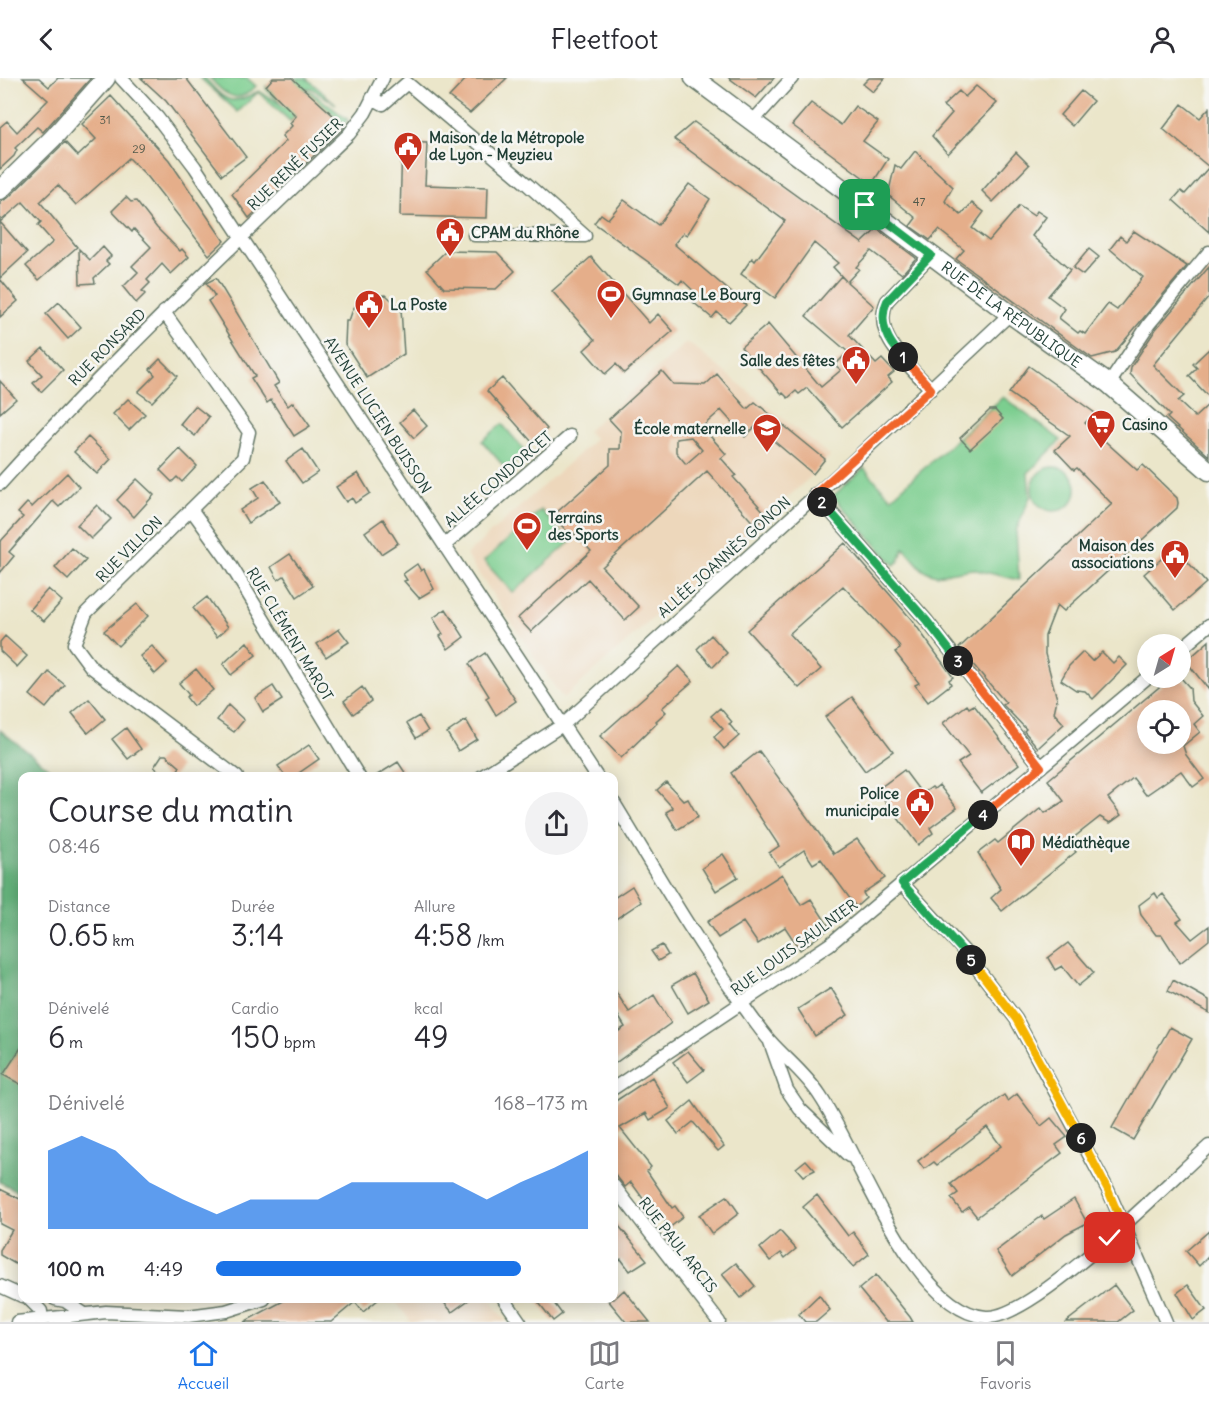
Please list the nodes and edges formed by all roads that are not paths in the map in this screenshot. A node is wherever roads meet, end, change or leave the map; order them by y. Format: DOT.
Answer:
graph roads {
  1 [pos="106,78"];
  2 [pos="121,78"];
  3 [pos="383,78"];
  4 [pos="694,78"];
  5 [pos="792,78"];
  6 [pos="372,98"];
  7 [pos="753,121"];
  8 [pos="0,190"];
  9 [pos="474,235"];
  10 [pos="242,237"];
  11 [pos="1209,252"];
  12 [pos="931,255"];
  13 [pos="164,312"];
  14 [pos="1010,314"];
  15 [pos="1109,384"];
  16 [pos="931,389"];
  17 [pos="570,436"];
  18 [pos="1209,471"];
  19 [pos="0,484"];
  20 [pos="815,494"];
  21 [pos="191,509"];
  22 [pos="445,545"];
  23 [pos="1209,625"];
  24 [pos="1191,641"];
  25 [pos="1137,686"];
  26 [pos="564,724"];
  27 [pos="1041,767"];
  28 [pos="230,772"];
  29 [pos="356,772"];
  30 [pos="489,772"];
  31 [pos="594,772"];
  32 [pos="618,809"];
  33 [pos="902,883"];
  34 [pos="742,1004"];
  35 [pos="769,1041"];
  36 [pos="618,1085"];
  37 [pos="1209,1146"];
  38 [pos="854,1161"];
  39 [pos="618,1191"];
  40 [pos="1123,1226"];
  41 [pos="1,1286"];
  42 [pos="18,1290"];
  43 [pos="18,1294"];
  44 [pos="33,1303"];
  45 [pos="68,1303"];
  46 [pos="251,1303"];
  47 [pos="507,1303"];
  48 [pos="83,1313"];
  49 [pos="41,1319"];
  50 [pos="17,1322"];
  51 [pos="520,1322"];
  52 [pos="719,1322"];
  53 [pos="1166,1322"];
  1 -- 8 [label="main road"];
  2 -- 10 [label="street, AVENUE LUCIEN BUISSON"];
  3 -- 6 [label="street, RUE RENÉ FUSIER"];
  4 -- 7 [label="main road, RUE DE LA RÉPUBLIQUE"];
  5 -- 7 [label="street"];
  6 -- 9 [label="street"];
  6 -- 10 [label="street, RUE RENÉ FUSIER"];
  7 -- 12 [label="main road, RUE DE LA RÉPUBLIQUE"];
  10 -- 13 [label="street, RUE RONSARD"];
  10 -- 22 [label="street, AVENUE LUCIEN BUISSON"];
  11 -- 15 [label="street"];
  12 -- 14 [label="main road, RUE DE LA RÉPUBLIQUE"];
  12 -- 16 [label="street"];
  13 -- 19 [label="street, RUE RONSARD"];
  13 -- 21 [label="street, RUE VILLON"];
  14 -- 15 [label="main road, RUE DE LA RÉPUBLIQUE"];
  14 -- 16 [label="street, ALLÉE JOANNÈS GONON"];
  15 -- 18 [label="main road, RUE DE LA RÉPUBLIQUE"];
  16 -- 20 [label="street, ALLÉE JOANNÈS GONON"];
  17 -- 22 [label="street, ALLÉE CONDORCET"];
  20 -- 26 [label="street, ALLÉE JOANNÈS GONON"];
  20 -- 27 [label="street"];
  21 -- 28 [label="street, RUE VILLON"];
  21 -- 29 [label="street, RUE CLÉMENT MAROT"];
  22 -- 26 [label="street, AVENUE LUCIEN BUISSON"];
  23 -- 24 [label="street"];
  25 -- 27 [label="street, RUE LOUIS SAULNIER"];
  26 -- 30 [label="street, ALLÉE JOANNÈS GONON"];
  26 -- 31 [label="street, AVENUE LUCIEN BUISSON"];
  27 -- 33 [label="street, RUE LOUIS SAULNIER"];
  32 -- 34 [label="street"];
  33 -- 34 [label="street, RUE LOUIS SAULNIER"];
  33 -- 40 [label="street"];
  34 -- 35 [label="street"];
  34 -- 36 [label="street, RUE LOUIS SAULNIER"];
  35 -- 38 [label="street"];
  35 -- 38 [label="street"];
  37 -- 40 [label="street"];
  38 -- 40 [label="street"];
  39 -- 52 [label="street, RUE PAUL ARCIS"];
  40 -- 53 [label="street"];
  41 -- 42 [label="street"];
  41 -- 43 [label="street"];
  44 -- 49 [label="street"];
  45 -- 48 [label="street"];
  46 -- 48 [label="street"];
  47 -- 51 [label="street"];
  48 -- 49 [label="street"];
  49 -- 50 [label="street"];
}
